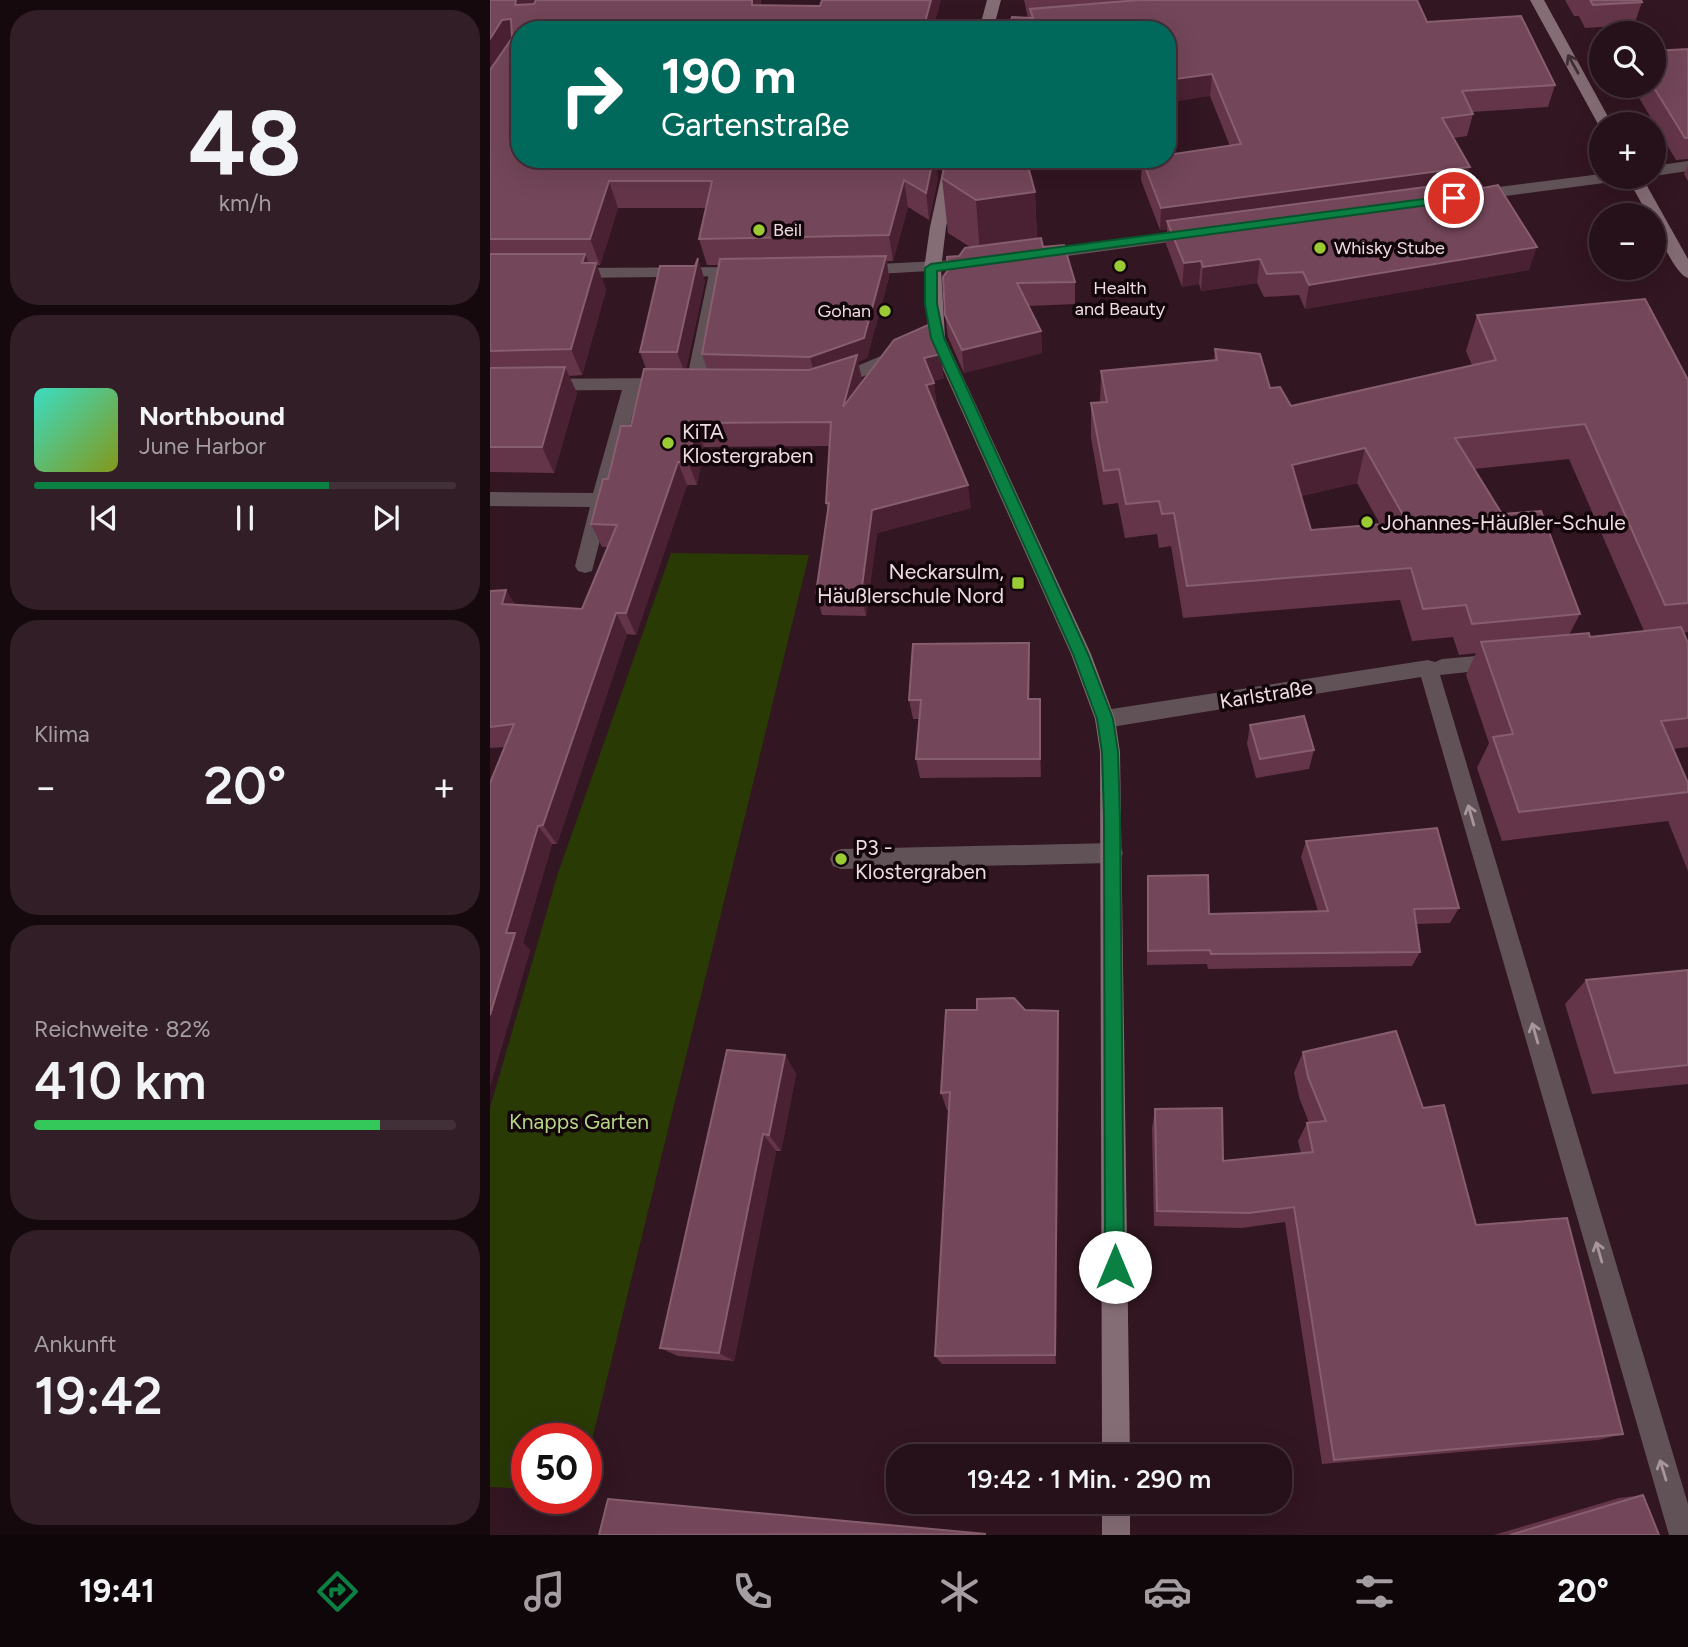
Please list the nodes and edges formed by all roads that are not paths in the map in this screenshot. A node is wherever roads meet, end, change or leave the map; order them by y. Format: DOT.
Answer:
graph roads {
  1 [pos="994,0"];
  2 [pos="1537,0"];
  3 [pos="988,21"];
  4 [pos="1598,112"];
  5 [pos="1688,166"];
  6 [pos="951,168"];
  7 [pos="1666,169"];
  8 [pos="1589,180"];
  9 [pos="1641,189"];
  10 [pos="1461,197"];
  11 [pos="1208,232"];
  12 [pos="1017,258"];
  13 [pos="991,261"];
  14 [pos="931,268"];
  15 [pos="839,271"];
  16 [pos="757,272"];
  17 [pos="556,273"];
  18 [pos="717,273"];
  19 [pos="1688,273"];
  20 [pos="937,338"];
  21 [pos="632,384"];
  22 [pos="490,385"];
  23 [pos="815,386"];
  24 [pos="490,499"];
  25 [pos="600,500"];
  26 [pos="585,566"];
  27 [pos="1524,660"];
  28 [pos="1435,667"];
  29 [pos="1105,719"];
  30 [pos="1112,853"];
  31 [pos="841,859"];
  32 [pos="1116,1444"];
  33 [pos="1116,1514"];
  34 [pos="1116,1535"];
  35 [pos="1683,1535"];
  1 -- 3 [label="main road"];
  4 -- 2 [label="main road, one-way"];
  5 -- 7 [label="street"];
  6 -- 14 [label="main road"];
  8 -- 10 [label="street"];
  9 -- 19 [label="main road"];
  11 -- 12 [label="street"];
  13 -- 14 [label="street"];
  14 -- 15 [label="street"];
  14 -- 20 [label="main road"];
  16 -- 18 [label="street"];
  17 -- 18 [label="street"];
  18 -- 21 [label="street"];
  20 -- 23 [label="street"];
  20 -- 29 [label="main road"];
  21 -- 22 [label="street"];
  21 -- 25 [label="street"];
  24 -- 25 [label="street"];
  25 -- 26 [label="street"];
  27 -- 28 [label="street, Karlstraße"];
  28 -- 29 [label="street, Karlstraße"];
  35 -- 28 [label="street, one-way"];
  29 -- 30 [label="main road"];
  30 -- 31 [label="street"];
  30 -- 32 [label="main road"];
  33 -- 34 [label="main road"];
}
